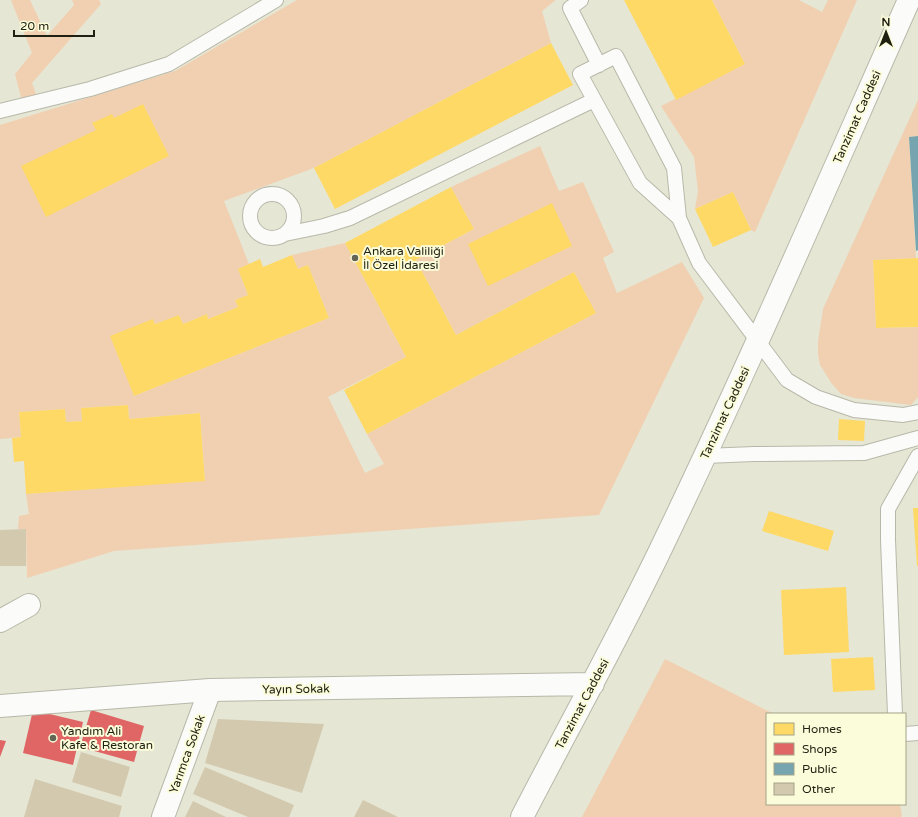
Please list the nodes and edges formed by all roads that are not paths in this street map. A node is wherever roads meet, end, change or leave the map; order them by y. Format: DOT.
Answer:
graph roads {
  1 [pos="276,0"];
  2 [pos="581,0"];
  3 [pos="909,0"];
  4 [pos="599,65"];
  5 [pos="594,100"];
  6 [pos="0,111"];
  7 [pos="679,218"];
  8 [pos="285,234"];
  9 [pos="758,341"];
  10 [pos="918,412"];
  11 [pos="918,438"];
  12 [pos="705,456"];
  13 [pos="918,456"];
  14 [pos="29,605"];
  15 [pos="0,621"];
  16 [pos="593,684"];
  17 [pos="210,690"];
  18 [pos="0,706"];
  19 [pos="895,713"];
  20 [pos="918,732"];
  21 [pos="906,734"];
  22 [pos="163,817"];
  23 [pos="522,817"];
  1 -- 6 [label="lane"];
  2 -- 4 [label="lane"];
  3 -- 9 [label="main road, Tanzimat Caddesi"];
  4 -- 5 [label="lane"];
  4 -- 7 [label="lane"];
  5 -- 7 [label="lane"];
  5 -- 8 [label="lane"];
  7 -- 9 [label="lane"];
  9 -- 10 [label="lane"];
  9 -- 12 [label="main road, Tanzimat Caddesi"];
  11 -- 12 [label="lane"];
  12 -- 16 [label="main road, Tanzimat Caddesi"];
  13 -- 19 [label="lane"];
  14 -- 15 [label="main road"];
  16 -- 17 [label="main road, Yayın Sokak"];
  16 -- 23 [label="main road, Tanzimat Caddesi"];
  17 -- 18 [label="main road, Yayın Sokak"];
  17 -- 22 [label="main road, Yarımca Sokak"];
  20 -- 21 [label="lane"];
}
